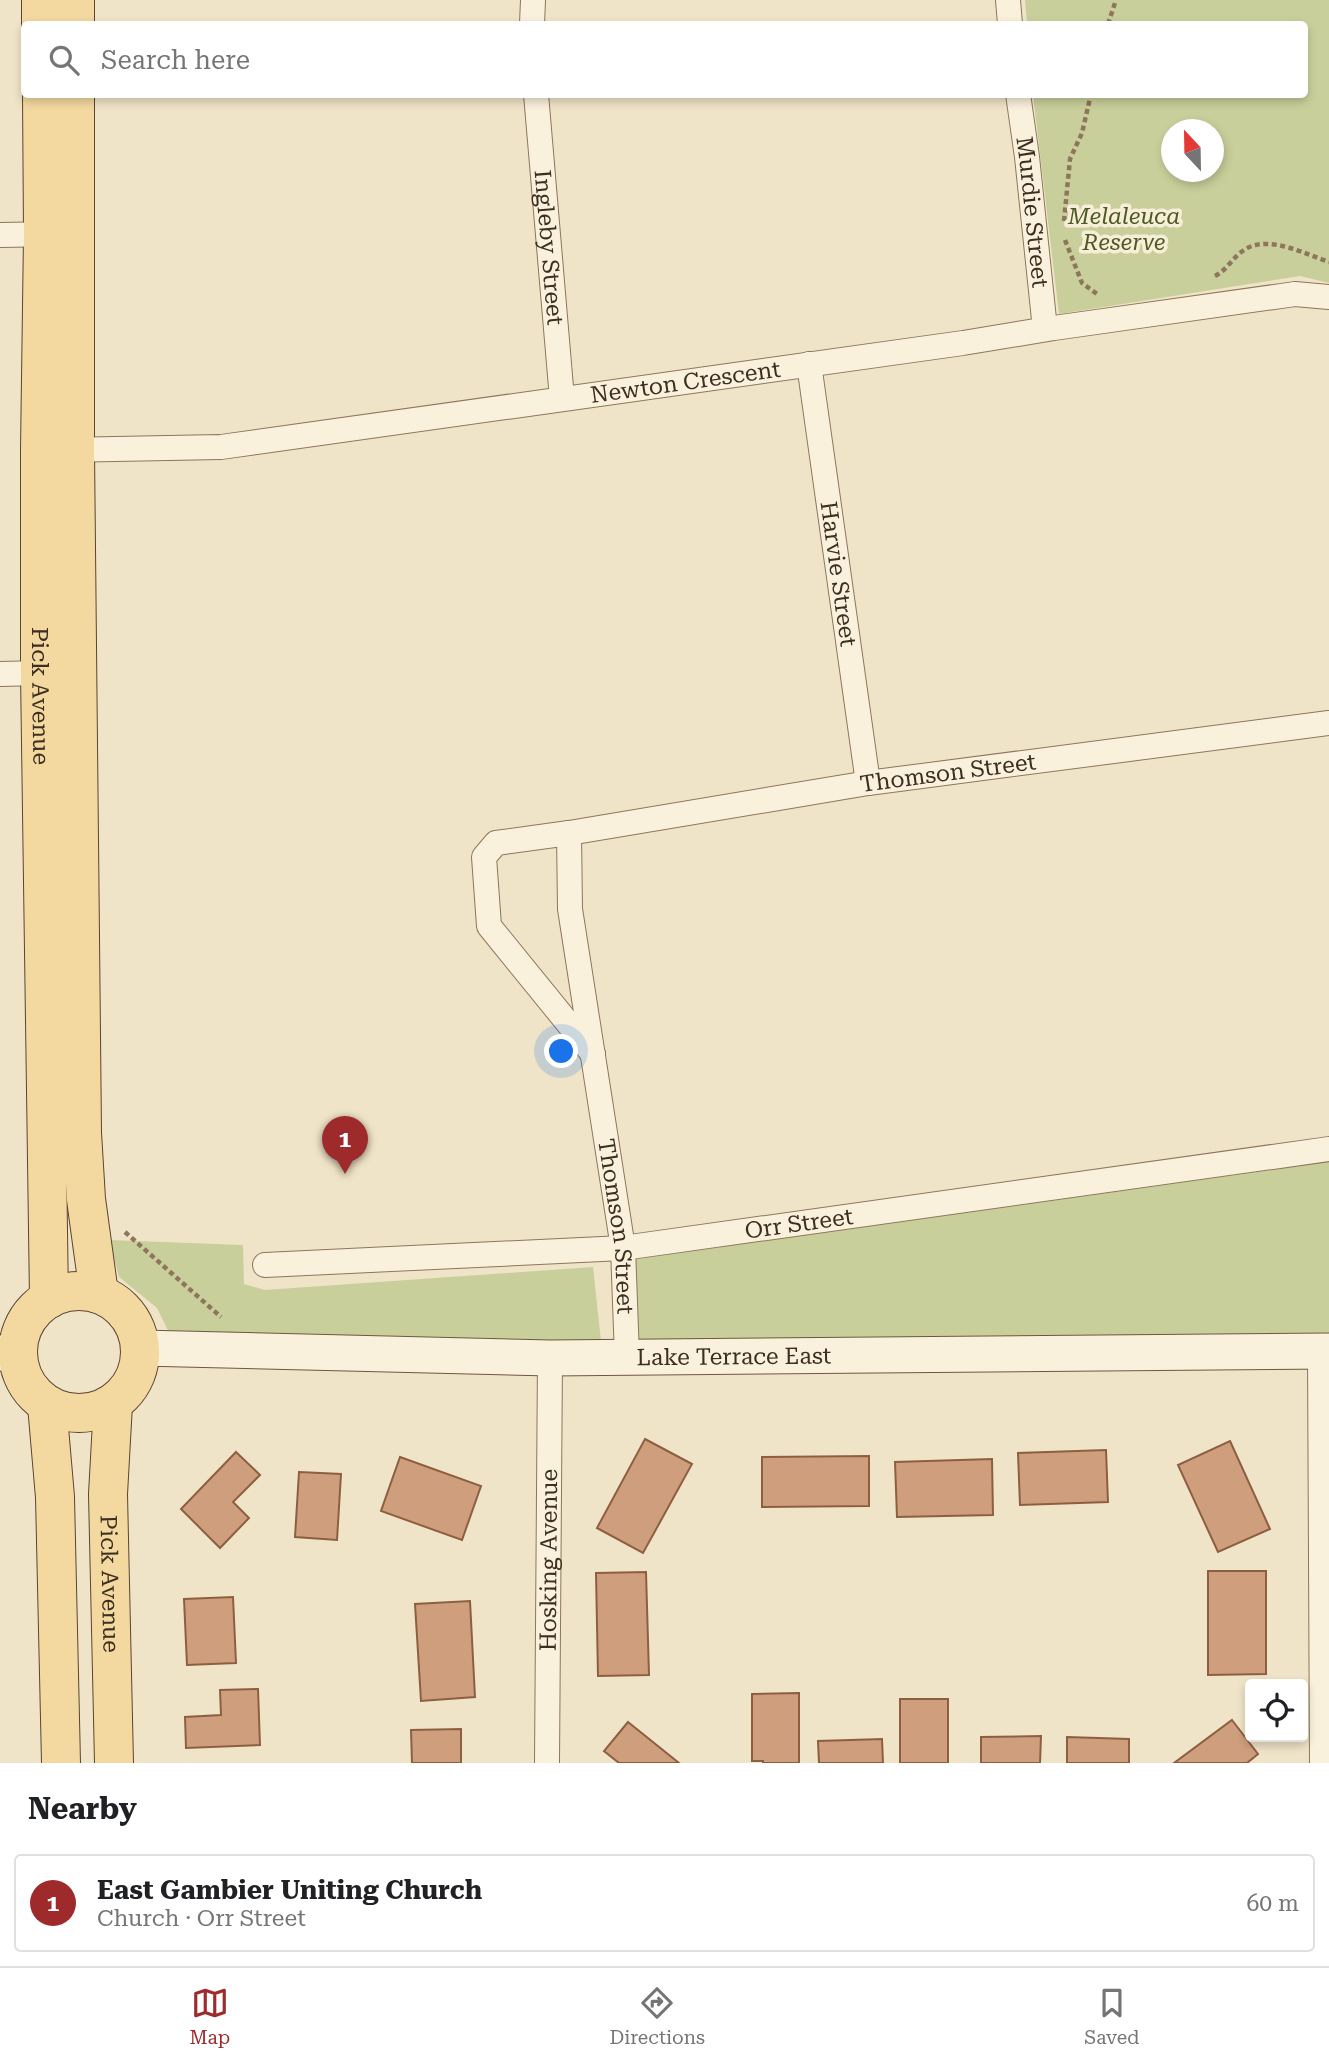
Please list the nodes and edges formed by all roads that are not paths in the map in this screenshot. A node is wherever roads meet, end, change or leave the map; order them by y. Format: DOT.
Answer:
graph roads {
  1 [pos="41,0"];
  2 [pos="75,0"];
  3 [pos="533,0"];
  4 [pos="1008,0"];
  5 [pos="41,21"];
  6 [pos="75,21"];
  7 [pos="532,21"];
  8 [pos="1010,21"];
  9 [pos="42,98"];
  10 [pos="75,98"];
  11 [pos="536,98"];
  12 [pos="1019,98"];
  13 [pos="0,234"];
  14 [pos="59,234"];
  15 [pos="1329,297"];
  16 [pos="1045,329"];
  17 [pos="808,364"];
  18 [pos="562,399"];
  19 [pos="57,450"];
  20 [pos="40,673"];
  21 [pos="0,674"];
  22 [pos="1329,723"];
  23 [pos="869,783"];
  24 [pos="569,833"];
  25 [pos="593,1055"];
  26 [pos="1329,1149"];
  27 [pos="623,1248"];
  28 [pos="265,1265"];
  29 [pos="99,1294"];
  30 [pos="49,1299"];
  31 [pos="141,1348"];
  32 [pos="9,1352"];
  33 [pos="1325,1352"];
  34 [pos="627,1357"];
  35 [pos="550,1358"];
  36 [pos="113,1404"];
  37 [pos="47,1405"];
  38 [pos="61,1763"];
  39 [pos="114,1763"];
  40 [pos="547,1763"];
  41 [pos="1322,1763"];
  1 -- 5 [label="main road"];
  2 -- 6 [label="main road"];
  3 -- 7 [label="street"];
  4 -- 8 [label="street"];
  9 -- 14 [label="main road, Pick Avenue"];
  10 -- 14 [label="main road, Pick Avenue"];
  11 -- 18 [label="street, Ingleby Street"];
  12 -- 16 [label="street, Murdie Street"];
  13 -- 14 [label="street"];
  14 -- 19 [label="main road, Pick Avenue"];
  15 -- 16 [label="street, Newton Crescent"];
  16 -- 17 [label="street, Newton Crescent"];
  17 -- 18 [label="street, Newton Crescent"];
  17 -- 23 [label="street, Harvie Street"];
  18 -- 19 [label="street, Newton Crescent"];
  19 -- 20 [label="main road, Pick Avenue"];
  19 -- 29 [label="main road, Pick Avenue"];
  20 -- 21 [label="street"];
  20 -- 30 [label="main road, Pick Avenue"];
  22 -- 23 [label="street, Thomson Street"];
  23 -- 24 [label="street, Thomson Street"];
  24 -- 25 [label="street, Thomson Street"];
  24 -- 25 [label="street, Thomson Street"];
  25 -- 27 [label="street, Thomson Street"];
  26 -- 27 [label="street, Orr Street"];
  27 -- 28 [label="street, Orr Street"];
  27 -- 34 [label="street, Thomson Street"];
  29 -- 30 [label="main road"];
  29 -- 31 [label="main road"];
  30 -- 32 [label="main road"];
  31 -- 35 [label="street, Lake Terrace East"];
  31 -- 36 [label="main road"];
  32 -- 37 [label="main road"];
  33 -- 34 [label="street, Lake Terrace East"];
  33 -- 41 [label="street"];
  34 -- 35 [label="street, Lake Terrace East"];
  35 -- 40 [label="street, Hosking Avenue"];
  36 -- 37 [label="main road"];
  36 -- 39 [label="main road, Pick Avenue"];
  37 -- 38 [label="main road"];
}
